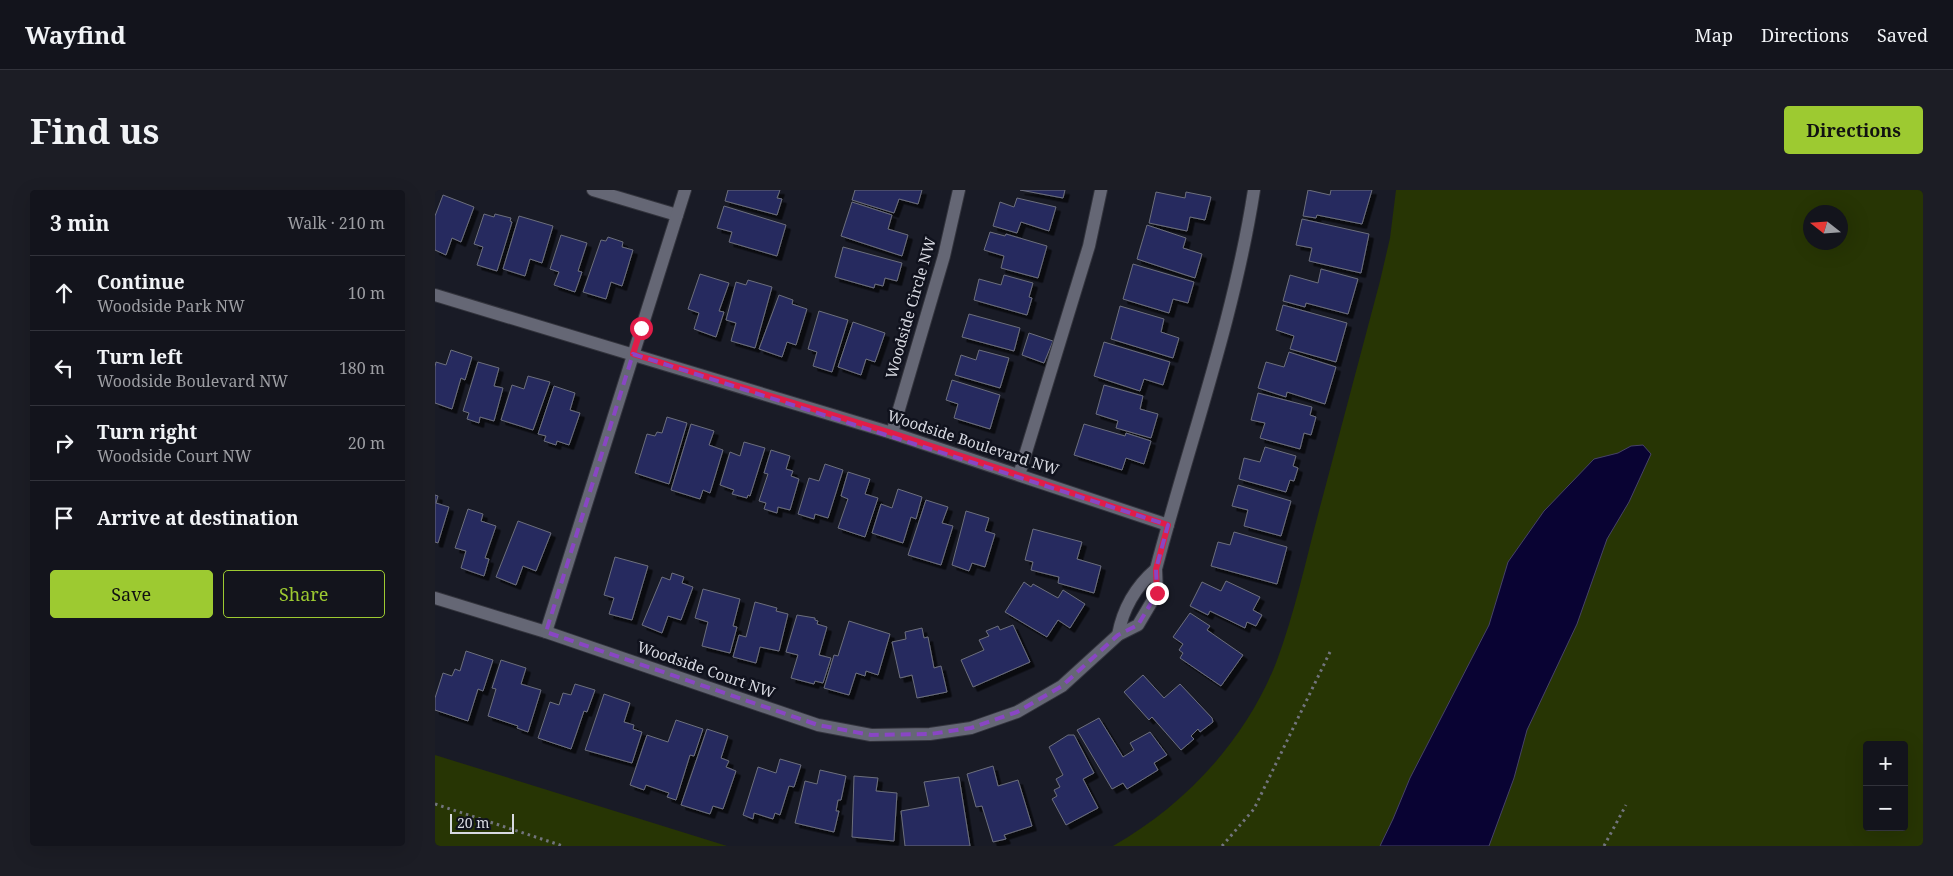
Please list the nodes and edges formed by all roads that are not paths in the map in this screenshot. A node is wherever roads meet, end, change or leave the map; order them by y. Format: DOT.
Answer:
graph roads {
  1 [pos="593,190"];
  2 [pos="685,190"];
  3 [pos="959,190"];
  4 [pos="1101,190"];
  5 [pos="1255,190"];
  6 [pos="677,215"];
  7 [pos="435,295"];
  8 [pos="633,354"];
  9 [pos="892,433"];
  10 [pos="1019,475"];
  11 [pos="1168,525"];
  12 [pos="1156,569"];
  13 [pos="435,598"];
  14 [pos="546,632"];
  15 [pos="1118,635"];
  1 -- 6 [label="street"];
  2 -- 6 [label="street"];
  3 -- 9 [label="street, Woodside Circle NW"];
  4 -- 10 [label="street"];
  5 -- 11 [label="street"];
  6 -- 8 [label="street"];
  7 -- 8 [label="street, Woodside Boulevard NW"];
  8 -- 9 [label="street, Woodside Boulevard NW"];
  8 -- 14 [label="street"];
  9 -- 10 [label="street, Woodside Boulevard NW"];
  10 -- 11 [label="street, Woodside Boulevard NW"];
  11 -- 12 [label="street, Woodside Court NW"];
  12 -- 15 [label="street"];
  12 -- 15 [label="street, Woodside Court NW"];
  13 -- 14 [label="street, Woodside Court NW"];
  14 -- 15 [label="street, Woodside Court NW"];
}
